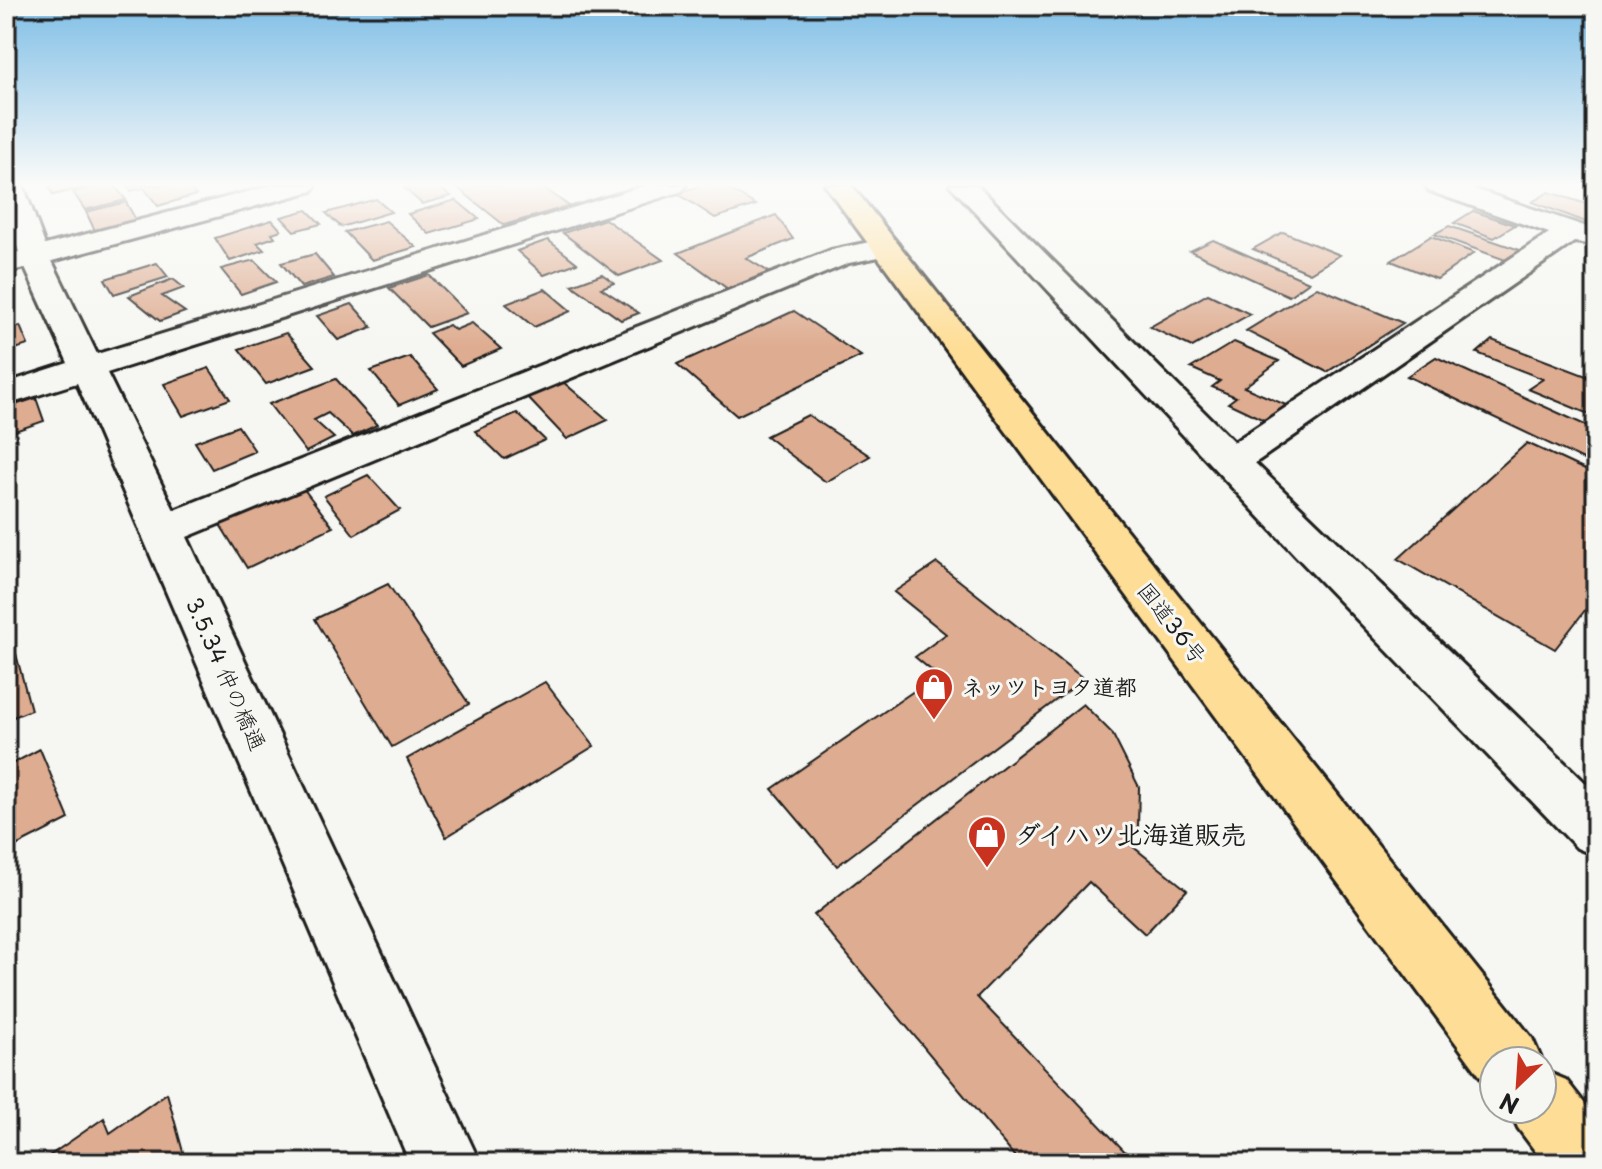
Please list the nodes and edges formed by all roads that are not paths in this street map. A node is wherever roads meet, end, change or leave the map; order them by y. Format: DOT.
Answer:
graph roads {
  1 [pos="18,240"];
  2 [pos="98,240"];
  3 [pos="496,240"];
  4 [pos="878,240"];
  5 [pos="1016,240"];
  6 [pos="1576,240"];
  7 [pos="884,248"];
  8 [pos="21,260"];
  9 [pos="87,366"];
  10 [pos="6,394"];
  11 [pos="1231,462"];
  12 [pos="163,530"];
  13 [pos="1596,830"];
  14 [pos="1497,1045"];
  15 [pos="1558,1125"];
  16 [pos="445,1163"];
  17 [pos="1587,1163"];
  1 -- 8 [label="street, 3.5.34 仲の橋通"];
  2 -- 8 [label="street"];
  3 -- 9 [label="street"];
  4 -- 7 [label="highway, 国道36号"];
  5 -- 11 [label="street"];
  6 -- 11 [label="street"];
  7 -- 12 [label="street"];
  7 -- 14 [label="highway, 国道36号"];
  8 -- 9 [label="street, 3.5.34 仲の橋通"];
  9 -- 10 [label="street"];
  9 -- 12 [label="street, 3.5.34 仲の橋通"];
  11 -- 13 [label="street"];
  12 -- 16 [label="street, 3.5.34 仲の橋通"];
  15 -- 17 [label="highway"];
}
